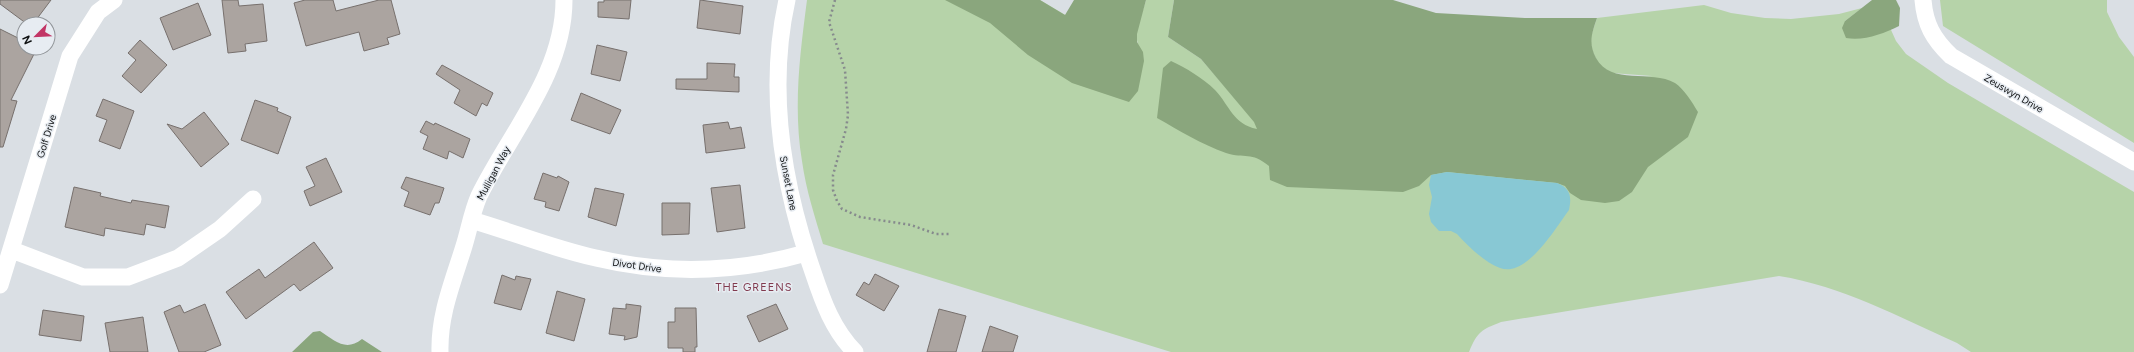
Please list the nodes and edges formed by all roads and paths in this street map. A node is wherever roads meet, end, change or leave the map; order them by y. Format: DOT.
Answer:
graph roads {
  1 [pos="114,0"];
  2 [pos="564,0"];
  3 [pos="787,0"];
  4 [pos="835,0"];
  5 [pos="1923,0"];
  6 [pos="2134,162"];
  7 [pos="253,199"];
  8 [pos="471,220"];
  9 [pos="950,234"];
  10 [pos="12,250"];
  11 [pos="806,253"];
  12 [pos="0,285"];
  13 [pos="440,352"];
  14 [pos="855,352"];
  1 -- 10 [label="street, Golf Drive"];
  2 -- 8 [label="street, Mulligan Way"];
  3 -- 11 [label="street, Sunset Lane"];
  4 -- 9 [label="path"];
  5 -- 6 [label="street, Zeuswyn Drive"];
  7 -- 10 [label="street"];
  8 -- 11 [label="street, Divot Drive"];
  8 -- 13 [label="street, Mulligan Way"];
  10 -- 12 [label="street, Golf Drive"];
  11 -- 14 [label="street, Sunset Lane"];
}
